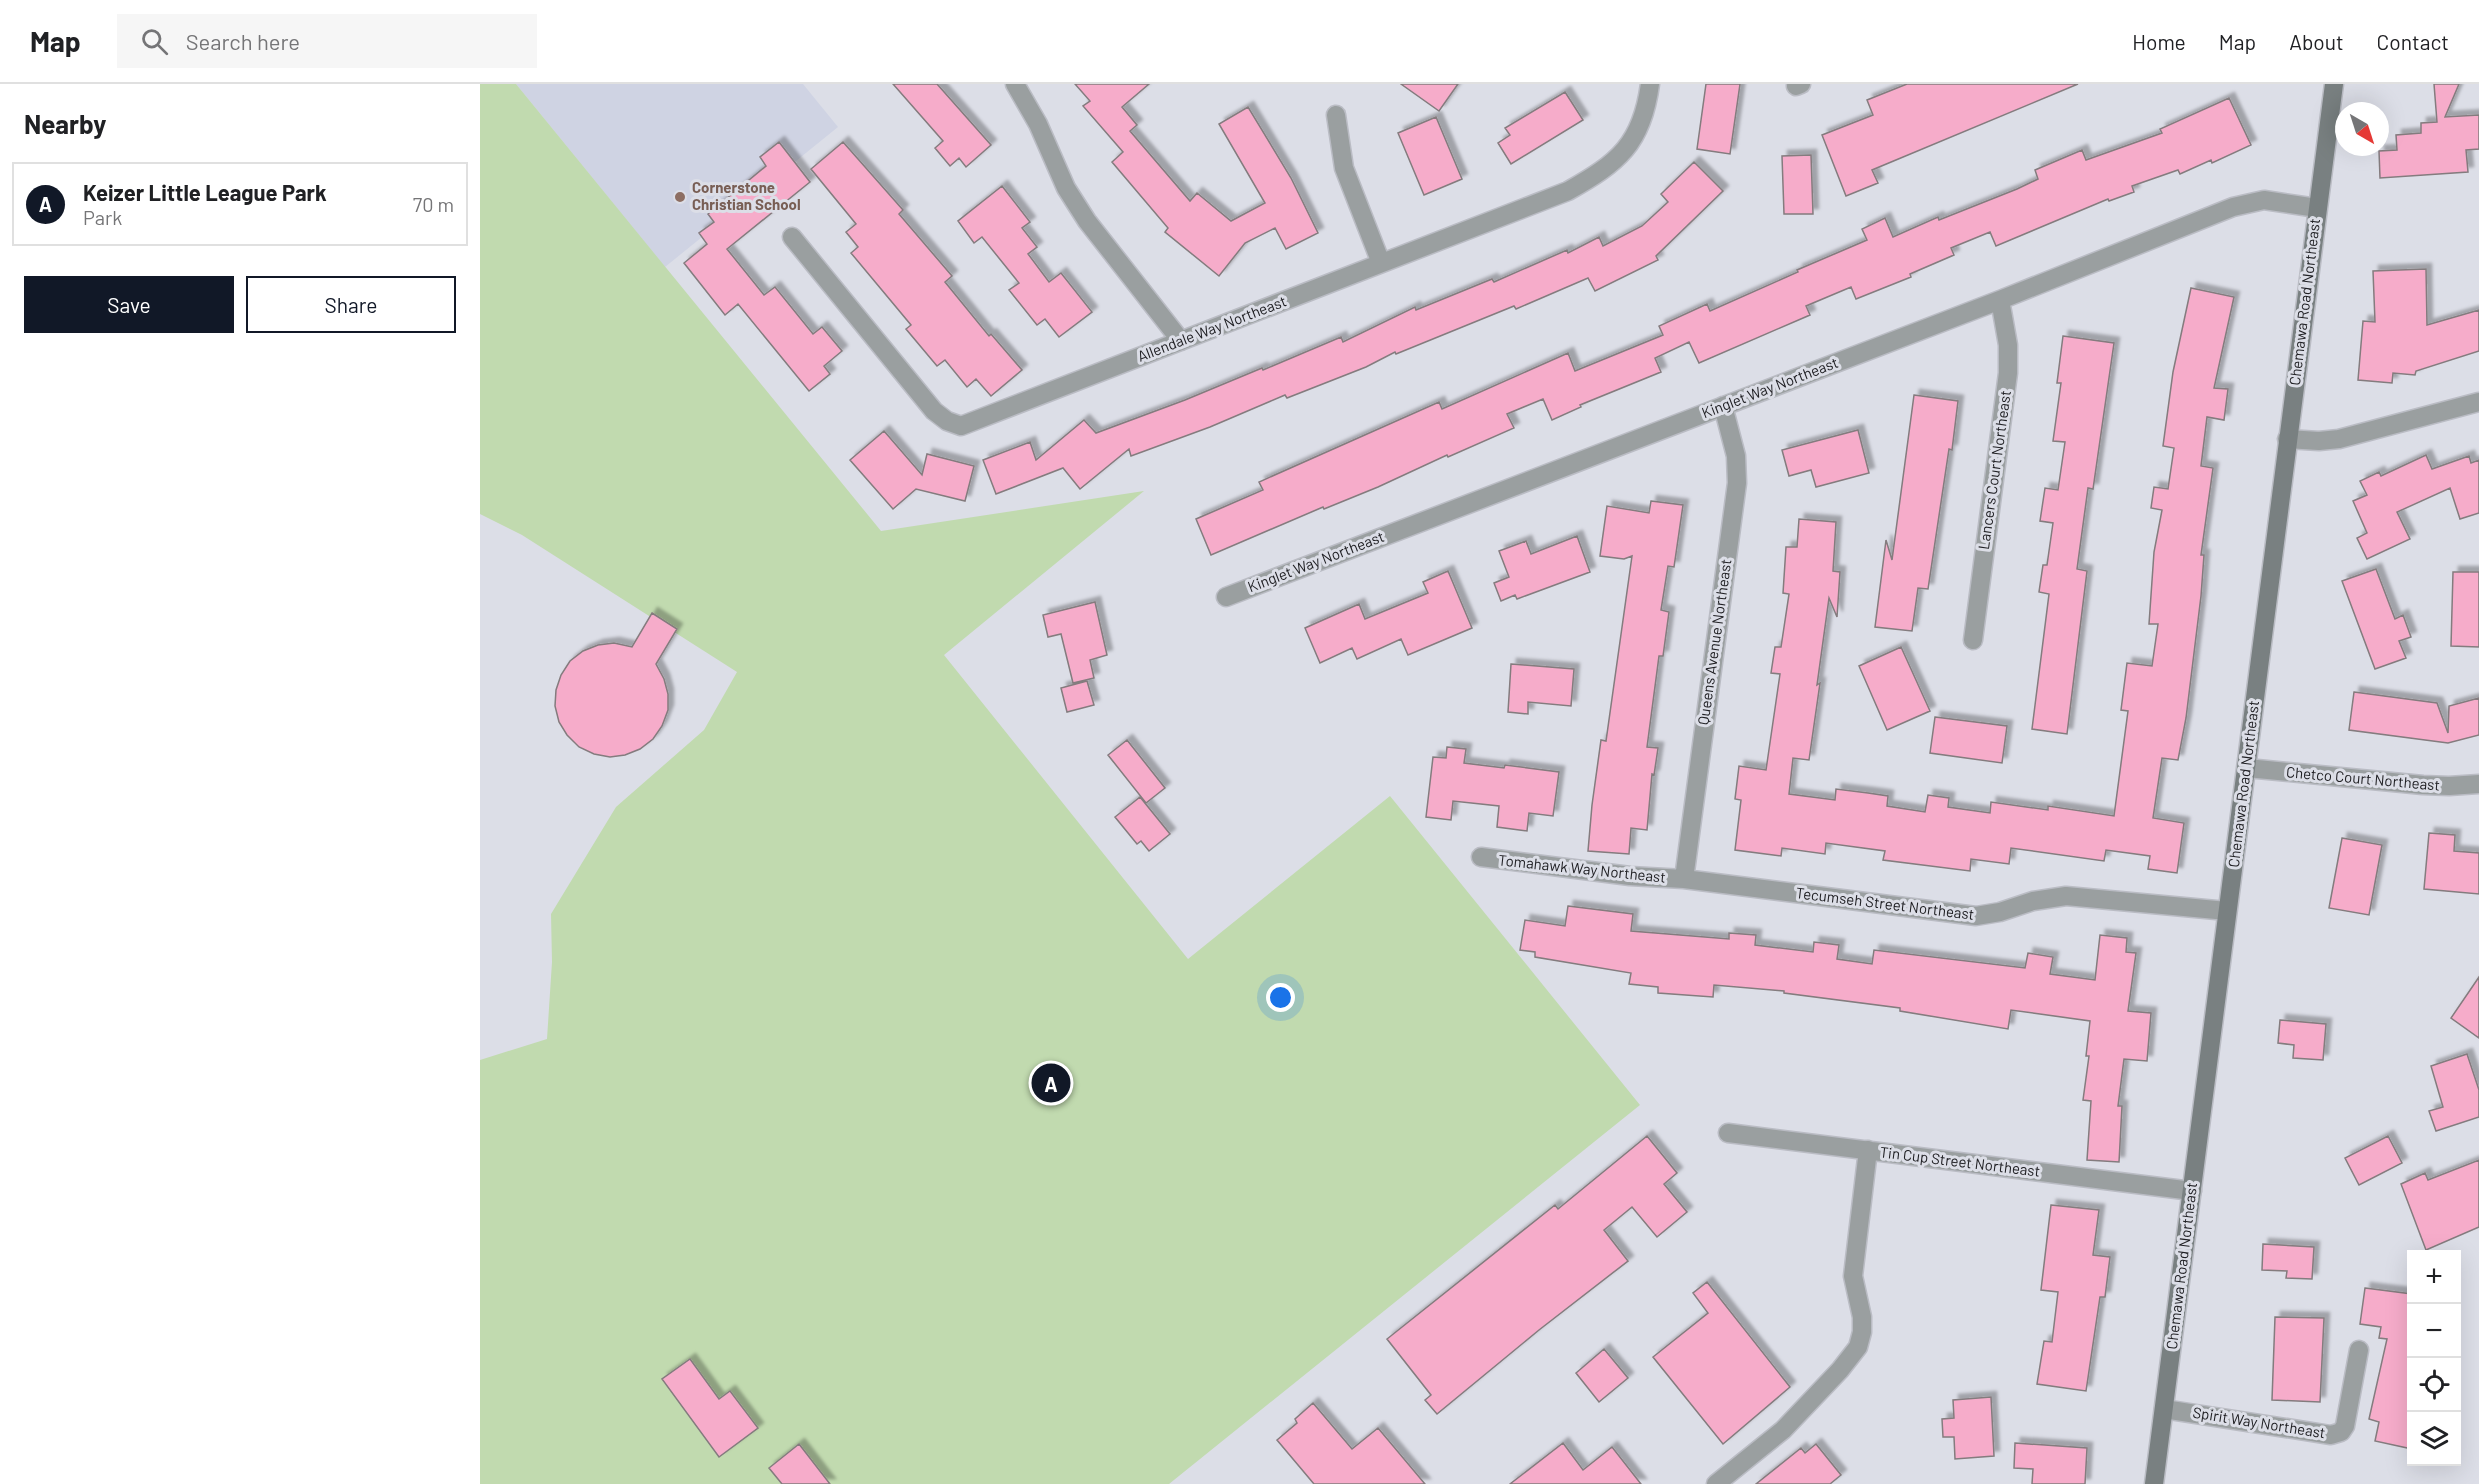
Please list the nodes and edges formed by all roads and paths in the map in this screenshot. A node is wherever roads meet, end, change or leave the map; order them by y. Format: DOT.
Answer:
graph roads {
  1 [pos="1015,84"];
  2 [pos="1650,84"];
  3 [pos="2334,84"];
  4 [pos="1336,115"];
  5 [pos="2317,208"];
  6 [pos="792,237"];
  7 [pos="1381,263"];
  8 [pos="2000,300"];
  9 [pos="1181,341"];
  10 [pos="2479,402"];
  11 [pos="1723,406"];
  12 [pos="2287,440"];
  13 [pos="1226,597"];
  14 [pos="1973,640"];
  15 [pos="2247,768"];
  16 [pos="2479,784"];
  17 [pos="1481,858"];
  18 [pos="1684,879"];
  19 [pos="2227,911"];
  20 [pos="1728,1133"];
  21 [pos="1868,1150"];
  22 [pos="2192,1191"];
  23 [pos="2359,1350"];
  24 [pos="2164,1409"];
  25 [pos="1716,1484"];
  26 [pos="2154,1484"];
  1 -- 9 [label="street"];
  2 -- 7 [label="street, Allendale Way Northeast"];
  3 -- 5 [label="main road, Chemawa Road Northeast"];
  4 -- 7 [label="street"];
  5 -- 8 [label="street, Kinglet Way Northeast"];
  5 -- 12 [label="main road, Chemawa Road Northeast"];
  6 -- 9 [label="street, Allendale Way Northeast"];
  7 -- 9 [label="street, Allendale Way Northeast"];
  8 -- 11 [label="street, Kinglet Way Northeast"];
  8 -- 14 [label="street, Lancers Court Northeast"];
  10 -- 12 [label="street"];
  11 -- 13 [label="street, Kinglet Way Northeast"];
  11 -- 18 [label="street, Queens Avenue Northeast"];
  12 -- 15 [label="main road, Chemawa Road Northeast"];
  15 -- 16 [label="street, Chetco Court Northeast"];
  15 -- 19 [label="main road, Chemawa Road Northeast"];
  17 -- 18 [label="street, Tomahawk Way Northeast"];
  18 -- 19 [label="street, Tecumseh Street Northeast"];
  19 -- 22 [label="main road, Chemawa Road Northeast"];
  20 -- 21 [label="street, Tin Cup Street Northeast"];
  21 -- 22 [label="street, Tin Cup Street Northeast"];
  21 -- 25 [label="street"];
  22 -- 24 [label="main road, Chemawa Road Northeast"];
  23 -- 24 [label="street, Spirit Way Northeast"];
  24 -- 26 [label="main road, Chemawa Road Northeast"];
}
